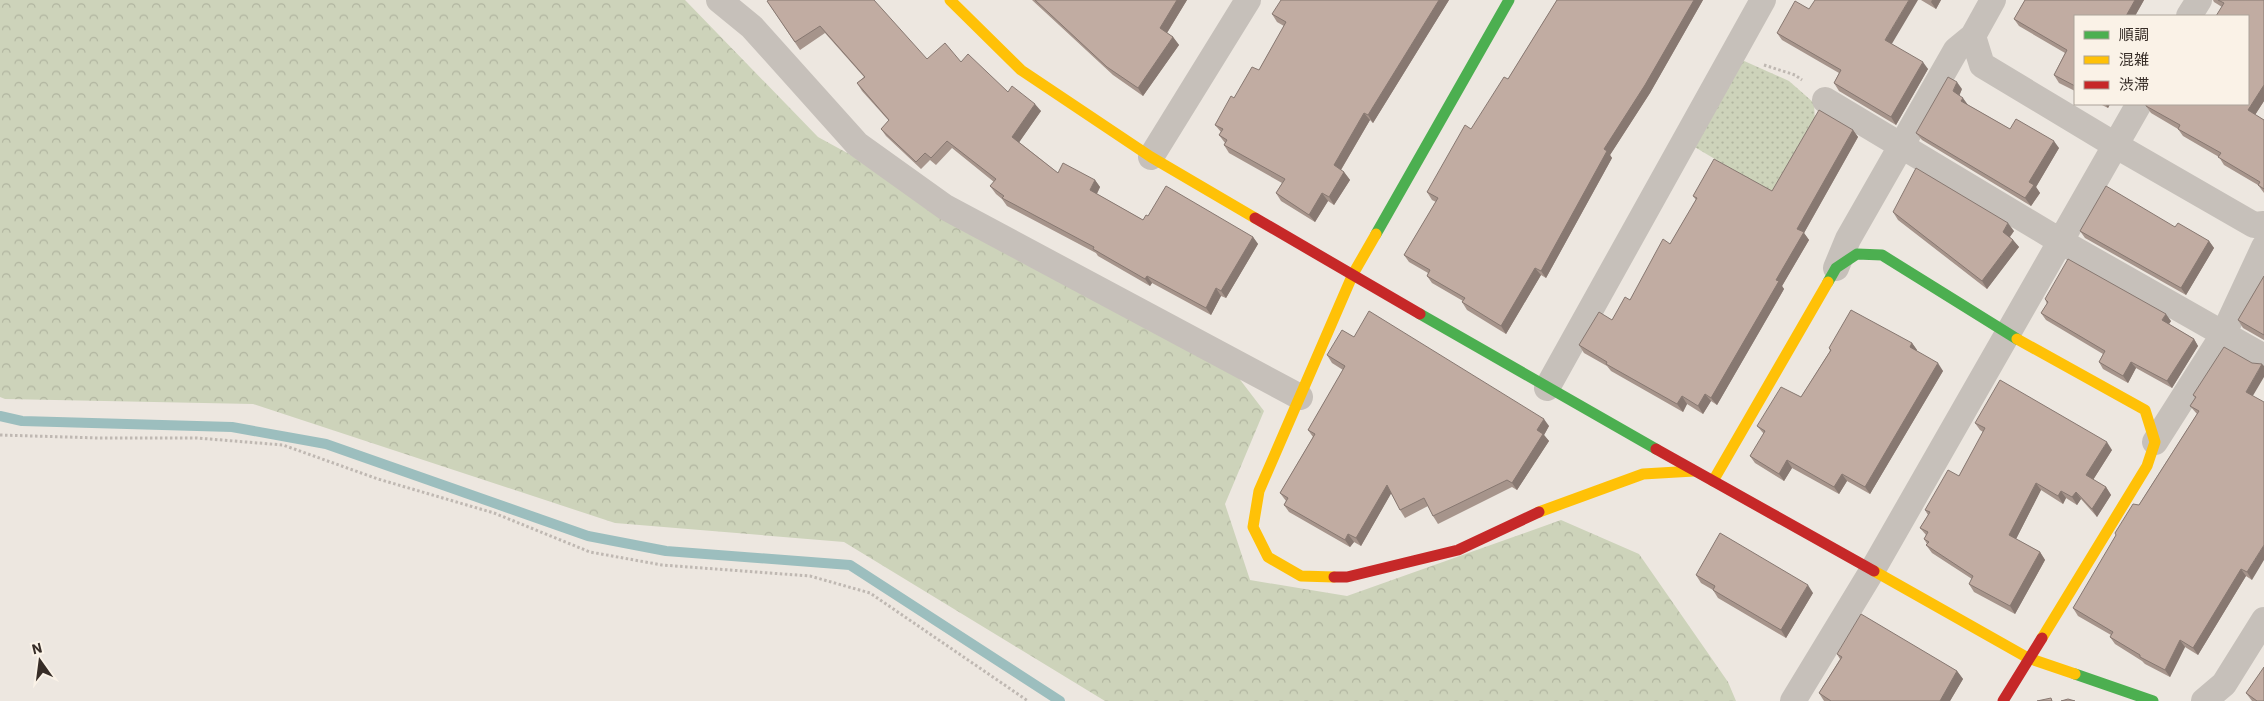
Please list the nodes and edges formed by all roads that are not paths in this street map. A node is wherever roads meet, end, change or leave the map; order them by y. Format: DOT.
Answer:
graph roads {
  1 [pos="719,0"];
  2 [pos="950,0"];
  3 [pos="1248,0"];
  4 [pos="1509,0"];
  5 [pos="1763,0"];
  6 [pos="1993,0"];
  7 [pos="2199,0"];
  8 [pos="2190,15"];
  9 [pos="1973,36"];
  10 [pos="1825,100"];
  11 [pos="2138,105"];
  12 [pos="1901,145"];
  13 [pos="2115,146"];
  14 [pos="1151,157"];
  15 [pos="2264,224"];
  16 [pos="2060,241"];
  17 [pos="2264,247"];
  18 [pos="1836,268"];
  19 [pos="1353,274"];
  20 [pos="2008,334"];
  21 [pos="2223,334"];
  22 [pos="2264,357"];
  23 [pos="1547,388"];
  24 [pos="1300,397"];
  25 [pos="2155,442"];
  26 [pos="1694,471"];
  27 [pos="1713,481"];
  28 [pos="1872,572"];
  29 [pos="2264,620"];
  30 [pos="2028,658"];
  31 [pos="1793,701"];
  32 [pos="2003,701"];
  33 [pos="2153,701"];
  34 [pos="2204,701"];
  1 -- 24 [label="street"];
  2 -- 14 [label="street"];
  3 -- 14 [label="street"];
  4 -- 19 [label="street"];
  5 -- 23 [label="street"];
  6 -- 9 [label="street"];
  7 -- 8 [label="street"];
  9 -- 12 [label="street"];
  9 -- 13 [label="street"];
  10 -- 12 [label="street"];
  11 -- 13 [label="street"];
  12 -- 16 [label="street"];
  12 -- 18 [label="street"];
  13 -- 15 [label="street"];
  13 -- 16 [label="street"];
  14 -- 19 [label="street"];
  16 -- 20 [label="street"];
  16 -- 21 [label="street"];
  17 -- 21 [label="street"];
  18 -- 20 [label="street"];
  18 -- 27 [label="street"];
  19 -- 23 [label="street"];
  19 -- 24 [label="street"];
  20 -- 25 [label="street"];
  20 -- 28 [label="street"];
  21 -- 22 [label="street"];
  21 -- 25 [label="street"];
  23 -- 26 [label="street"];
  24 -- 26 [label="street"];
  25 -- 30 [label="street"];
  26 -- 27 [label="street"];
  27 -- 28 [label="street"];
  28 -- 30 [label="street"];
  28 -- 31 [label="street"];
  29 -- 34 [label="street"];
  30 -- 32 [label="street"];
  30 -- 33 [label="street"];
}
